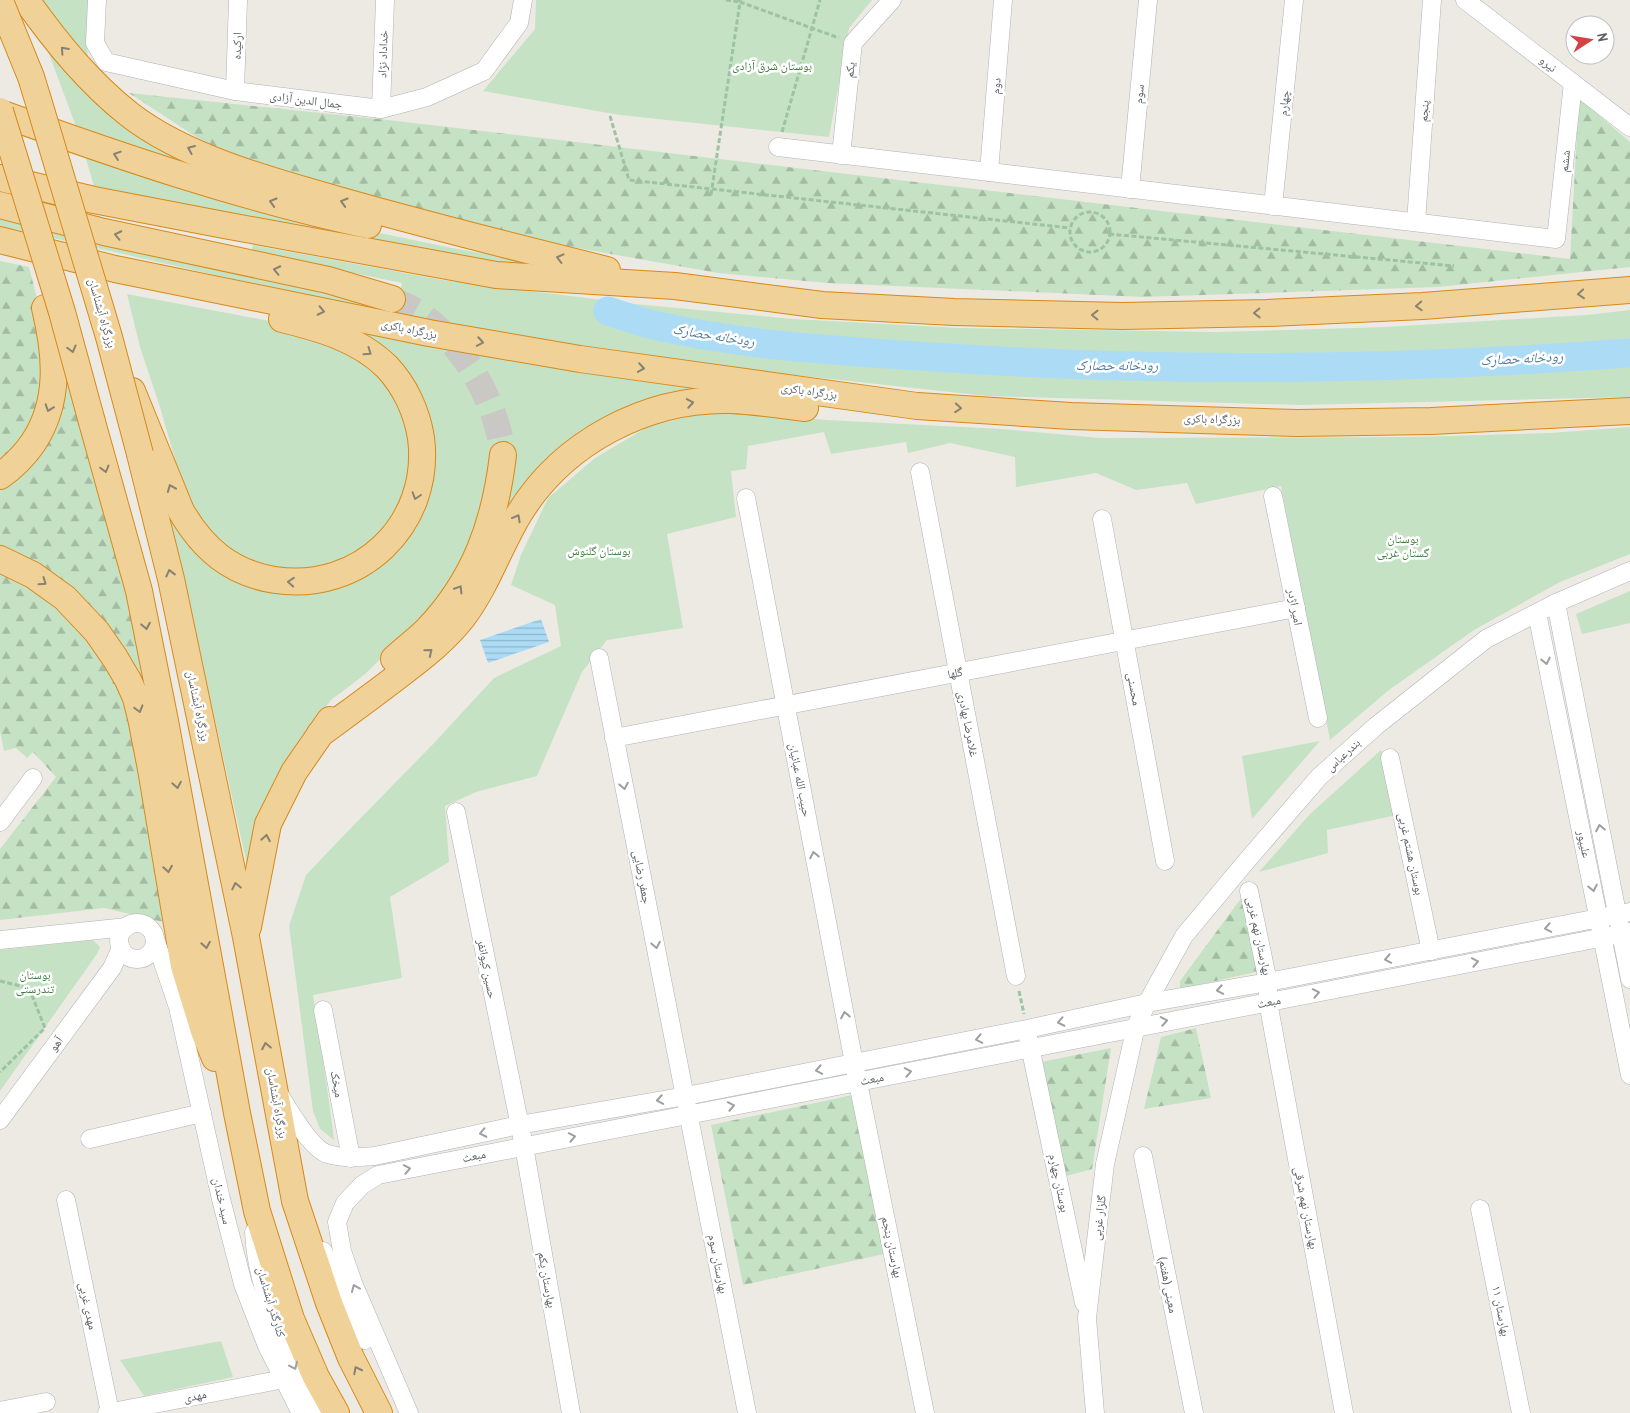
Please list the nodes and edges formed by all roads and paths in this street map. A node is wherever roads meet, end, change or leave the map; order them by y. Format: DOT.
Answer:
graph roads {
  1 [pos="26,0"];
  2 [pos="96,0"];
  3 [pos="238,0"];
  4 [pos="385,0"];
  5 [pos="523,0"];
  6 [pos="726,0"];
  7 [pos="820,0"];
  8 [pos="892,0"];
  9 [pos="1003,0"];
  10 [pos="1148,0"];
  11 [pos="1294,0"];
  12 [pos="1432,0"];
  13 [pos="1465,0"];
  14 [pos="0,1"];
  15 [pos="740,1"];
  16 [pos="812,28"];
  17 [pos="853,43"];
  18 [pos="1574,84"];
  19 [pos="235,91"];
  20 [pos="381,109"];
  21 [pos="0,112"];
  22 [pos="610,116"];
  23 [pos="1630,127"];
  24 [pos="778,147"];
  25 [pos="841,155"];
  26 [pos="989,172"];
  27 [pos="0,178"];
  28 [pos="1130,189"];
  29 [pos="712,190"];
  30 [pos="711,195"];
  31 [pos="27,202"];
  32 [pos="0,204"];
  33 [pos="1273,206"];
  34 [pos="1416,222"];
  35 [pos="1070,228"];
  36 [pos="1110,234"];
  37 [pos="0,240"];
  38 [pos="527,250"];
  39 [pos="0,256"];
  40 [pos="1454,266"];
  41 [pos="108,267"];
  42 [pos="141,274"];
  43 [pos="676,286"];
  44 [pos="1630,290"];
  45 [pos="392,299"];
  46 [pos="109,337"];
  47 [pos="917,406"];
  48 [pos="1630,411"];
  49 [pos="503,455"];
  50 [pos="920,472"];
  51 [pos="0,476"];
  52 [pos="1274,496"];
  53 [pos="746,498"];
  54 [pos="1102,518"];
  55 [pos="0,559"];
  56 [pos="1630,571"];
  57 [pos="1556,603"];
  58 [pos="1296,608"];
  59 [pos="1537,613"];
  60 [pos="1125,640"];
  61 [pos="599,658"];
  62 [pos="958,672"];
  63 [pos="786,705"];
  64 [pos="1318,718"];
  65 [pos="320,734"];
  66 [pos="614,738"];
  67 [pos="1390,758"];
  68 [pos="34,778"];
  69 [pos="456,812"];
  70 [pos="0,822"];
  71 [pos="1165,860"];
  72 [pos="1249,890"];
  73 [pos="1624,914"];
  74 [pos="1599,918"];
  75 [pos="1626,933"];
  76 [pos="154,936"];
  77 [pos="1602,937"];
  78 [pos="246,938"];
  79 [pos="0,940"];
  80 [pos="129,946"];
  81 [pos="1431,951"];
  82 [pos="1016,976"];
  83 [pos="1630,978"];
  84 [pos="170,980"];
  85 [pos="0,981"];
  86 [pos="1268,982"];
  87 [pos="1268,1002"];
  88 [pos="1147,1003"];
  89 [pos="322,1010"];
  90 [pos="1136,1026"];
  91 [pos="1027,1029"];
  92 [pos="1030,1048"];
  93 [pos="854,1063"];
  94 [pos="0,1072"];
  95 [pos="1630,1076"];
  96 [pos="858,1082"];
  97 [pos="274,1088"];
  98 [pos="686,1096"];
  99 [pos="202,1113"];
  100 [pos="237,1113"];
  101 [pos="689,1114"];
  102 [pos="0,1120"];
  103 [pos="519,1126"];
  104 [pos="90,1139"];
  105 [pos="524,1146"];
  106 [pos="1143,1156"];
  107 [pos="351,1158"];
  108 [pos="290,1173"];
  109 [pos="252,1184"];
  110 [pos="66,1200"];
  111 [pos="1480,1209"];
  112 [pos="1087,1318"];
  113 [pos="284,1379"];
  114 [pos="46,1402"];
  115 [pos="135,1410"];
  116 [pos="0,1411"];
  117 [pos="108,1413"];
  118 [pos="301,1413"];
  119 [pos="318,1413"];
  120 [pos="336,1413"];
  121 [pos="379,1413"];
  122 [pos="407,1413"];
  123 [pos="571,1413"];
  124 [pos="748,1413"];
  125 [pos="925,1413"];
  126 [pos="1095,1413"];
  127 [pos="1194,1413"];
  128 [pos="1344,1413"];
  129 [pos="1521,1413"];
  38 -- 1 [label="highway, one-way"];
  2 -- 19 [label="street, جمال الدین آزادی"];
  3 -- 19 [label="street, ارکیده"];
  4 -- 20 [label="street, خداداد نژاد"];
  5 -- 20 [label="street, جمال الدین آزادی"];
  6 -- 15 [label="path"];
  7 -- 16 [label="path"];
  8 -- 17 [label="street"];
  9 -- 26 [label="street, دوم"];
  10 -- 28 [label="street, سوم"];
  11 -- 33 [label="street, چهارم"];
  12 -- 34 [label="street, پنجم"];
  13 -- 18 [label="street, نیرو"];
  14 -- 46 [label="highway, بزرگراه آبشناسان, bridge"];
  15 -- 16 [label="path"];
  15 -- 29 [label="path"];
  16 -- 17 [label="path"];
  16 -- 24 [label="path"];
  17 -- 25 [label="street, یکم"];
  18 -- 23 [label="street, نیرو"];
  18 -- 34 [label="street, ششم"];
  19 -- 20 [label="street, جمال الدین آزادی"];
  21 -- 31 [label="highway, bridge"];
  38 -- 21 [label="highway, one-way"];
  22 -- 29 [label="path"];
  24 -- 25 [label="street"];
  25 -- 26 [label="street"];
  26 -- 28 [label="street"];
  27 -- 43 [label="highway"];
  28 -- 33 [label="street"];
  29 -- 30 [label="path"];
  29 -- 35 [label="path"];
  31 -- 51 [label="highway, one-way, bridge"];
  31 -- 100 [label="highway, one-way, bridge"];
  45 -- 32 [label="highway, one-way"];
  33 -- 34 [label="street"];
  35 -- 36 [label="path"];
  35 -- 36 [label="path"];
  36 -- 40 [label="path"];
  37 -- 41 [label="highway, بزرگراه باکری"];
  43 -- 38 [label="highway, one-way"];
  39 -- 41 [label="highway"];
  41 -- 42 [label="highway, بزرگراه باکری"];
  42 -- 46 [label="highway, one-way"];
  42 -- 47 [label="highway, بزرگراه باکری, one-way"];
  44 -- 43 [label="highway, one-way"];
  78 -- 46 [label="highway, بزرگراه آبشناسان, one-way, bridge"];
  47 -- 48 [label="highway, بزرگراه باکری, one-way"];
  65 -- 47 [label="highway, one-way"];
  65 -- 49 [label="highway, one-way"];
  50 -- 62 [label="street, غلامرضا بهادری"];
  52 -- 58 [label="street, امیر اژدر"];
  53 -- 63 [label="street, حبیب الله عبائیان"];
  54 -- 60 [label="street, محسنی"];
  55 -- 100 [label="highway, one-way"];
  56 -- 57 [label="street, بندرعباس"];
  57 -- 59 [label="street, بندرعباس"];
  73 -- 57 [label="street, علیپور, one-way"];
  58 -- 60 [label="street, گلها"];
  58 -- 64 [label="street, امیر اژدر"];
  59 -- 74 [label="street, علیپور, one-way"];
  59 -- 88 [label="street, بندرعباس"];
  60 -- 62 [label="street, گلها"];
  60 -- 71 [label="street, محسنی"];
  61 -- 66 [label="street, جعفر رضایی"];
  62 -- 63 [label="street, گلها"];
  62 -- 82 [label="street, غلامرضا بهادری"];
  63 -- 66 [label="street, گلها"];
  93 -- 63 [label="street, حبیب الله عبائیان, one-way"];
  78 -- 65 [label="highway, one-way"];
  66 -- 98 [label="street, جعفر رضایی, one-way"];
  67 -- 81 [label="street, بوستان هشتم غربی"];
  68 -- 70 [label="street"];
  69 -- 103 [label="street, حسین کیوانفر"];
  72 -- 86 [label="street, بهارستان نهم غربی"];
  73 -- 74 [label="street, مبعث"];
  73 -- 75 [label="street, علیپور"];
  74 -- 77 [label="street, علیپور"];
  74 -- 81 [label="street, مبعث, one-way"];
  75 -- 77 [label="street, مبعث"];
  75 -- 83 [label="street, علیپور"];
  76 -- 80 [label="street, آهو"];
  76 -- 80 [label="street"];
  76 -- 84 [label="street, سید خندان"];
  87 -- 77 [label="street, مبعث, one-way"];
  77 -- 95 [label="street, علیپور"];
  97 -- 78 [label="highway, بزرگراه آبشناسان, one-way"];
  79 -- 80 [label="street"];
  80 -- 84 [label="street"];
  80 -- 102 [label="street, آهو"];
  81 -- 86 [label="street, مبعث, one-way"];
  82 -- 91 [label="path"];
  84 -- 99 [label="street, سید خندان"];
  85 -- 94 [label="path"];
  86 -- 87 [label="street, بهارستان نهم غربی"];
  86 -- 88 [label="street, مبعث, one-way"];
  90 -- 87 [label="street, مبعث, one-way"];
  87 -- 128 [label="street, بهارستان نهم شرقی"];
  88 -- 90 [label="street, بندرعباس"];
  88 -- 91 [label="street, مبعث, one-way"];
  89 -- 107 [label="street, میخک"];
  90 -- 92 [label="street, مبعث"];
  90 -- 112 [label="street, گلزار غربی"];
  91 -- 92 [label="street, بوستان چهارم"];
  91 -- 93 [label="street, مبعث, one-way"];
  96 -- 92 [label="street, مبعث, one-way"];
  92 -- 112 [label="street, بوستان چهارم"];
  93 -- 96 [label="street, حبیب الله عبائیان"];
  93 -- 98 [label="street, مبعث, one-way"];
  101 -- 96 [label="street, مبعث, one-way"];
  96 -- 125 [label="street, بهارستان پنجم"];
  97 -- 107 [label="street, مبعث"];
  97 -- 108 [label="highway, بزرگراه آبشناسان"];
  98 -- 101 [label="street, جعفر رضایی"];
  98 -- 103 [label="street, مبعث, one-way"];
  99 -- 104 [label="street"];
  99 -- 113 [label="street, سید خندان"];
  100 -- 109 [label="highway"];
  105 -- 101 [label="street, مبعث, one-way"];
  101 -- 124 [label="street, بهارستان سوم"];
  103 -- 105 [label="street, حسین کیوانفر"];
  103 -- 107 [label="street, مبعث, one-way"];
  122 -- 105 [label="street, مبعث, one-way"];
  105 -- 123 [label="street, بهارستان یکم"];
  106 -- 127 [label="street, معینی (هفتم)"];
  121 -- 108 [label="highway, بزرگراه آبشناسان, one-way"];
  108 -- 122 [label="street"];
  109 -- 119 [label="street, کنارگذر آبشناسان, one-way"];
  109 -- 120 [label="highway"];
  110 -- 117 [label="street, مهدی غربی"];
  111 -- 129 [label="street, بهارستان ۱۱"];
  112 -- 126 [label="street, گلزار غربی"];
  113 -- 115 [label="street, مهدی"];
  113 -- 118 [label="street, سید خندان"];
  114 -- 116 [label="street"];
  115 -- 117 [label="street, مهدی"];
}
